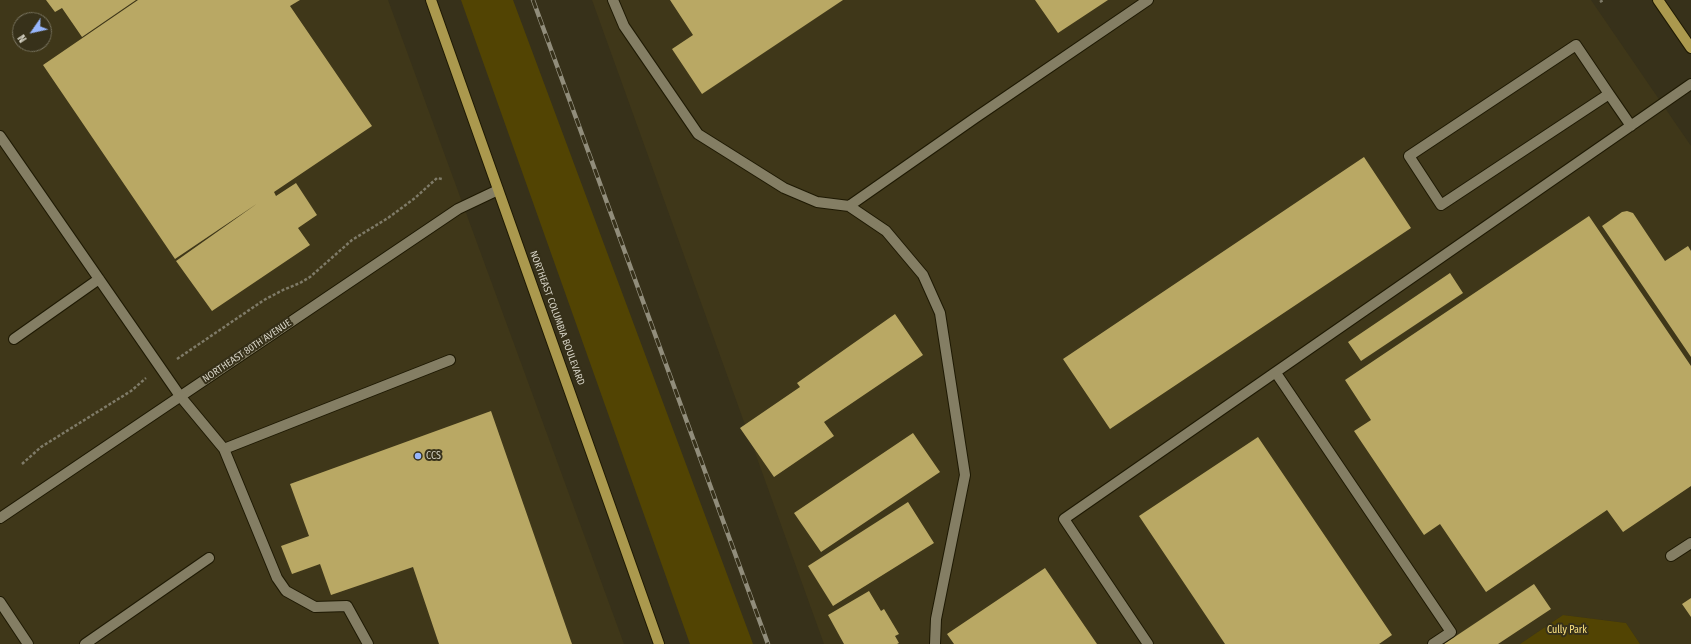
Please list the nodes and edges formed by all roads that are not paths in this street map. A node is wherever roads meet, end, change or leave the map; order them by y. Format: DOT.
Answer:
graph roads {
  1 [pos="431,0"];
  2 [pos="613,0"];
  3 [pos="1148,0"];
  4 [pos="1658,0"];
  5 [pos="1691,48"];
  6 [pos="1691,84"];
  7 [pos="1609,94"];
  8 [pos="1631,126"];
  9 [pos="0,136"];
  10 [pos="498,190"];
  11 [pos="850,206"];
  12 [pos="99,279"];
  13 [pos="14,339"];
  14 [pos="450,360"];
  15 [pos="1276,373"];
  16 [pos="180,396"];
  17 [pos="224,449"];
  18 [pos="0,518"];
  19 [pos="1691,543"];
  20 [pos="1671,556"];
  21 [pos="208,558"];
  22 [pos="0,602"];
  23 [pos="28,644"];
  24 [pos="85,644"];
  25 [pos="368,644"];
  26 [pos="660,644"];
  27 [pos="935,644"];
  28 [pos="1148,644"];
  29 [pos="1433,644"];
  1 -- 10 [label="main road, NORTHEAST COLUMBIA BOULEVARD"];
  2 -- 11 [label="street"];
  3 -- 11 [label="street"];
  4 -- 5 [label="main road"];
  6 -- 8 [label="street"];
  7 -- 7 [label="street"];
  7 -- 8 [label="street"];
  8 -- 15 [label="street"];
  9 -- 12 [label="street"];
  10 -- 16 [label="street, NORTHEAST 80TH AVENUE"];
  10 -- 26 [label="main road, NORTHEAST COLUMBIA BOULEVARD"];
  11 -- 27 [label="street"];
  12 -- 13 [label="street"];
  12 -- 16 [label="street"];
  14 -- 17 [label="street"];
  15 -- 28 [label="street"];
  15 -- 29 [label="street"];
  16 -- 17 [label="street"];
  16 -- 18 [label="street, NORTHEAST 80TH AVENUE"];
  17 -- 25 [label="street"];
  19 -- 20 [label="street"];
  21 -- 24 [label="street"];
  22 -- 23 [label="street"];
}
